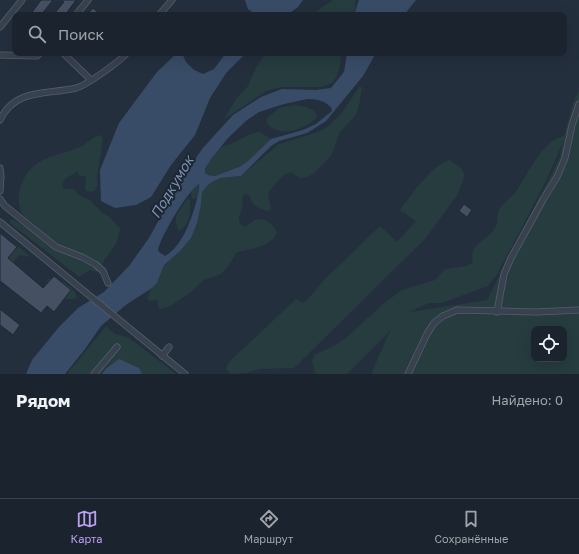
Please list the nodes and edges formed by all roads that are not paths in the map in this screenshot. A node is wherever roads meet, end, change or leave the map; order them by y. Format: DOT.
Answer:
graph roads {
  1 [pos="22,0"];
  2 [pos="88,0"];
  3 [pos="172,0"];
  4 [pos="12,12"];
  5 [pos="12,12"];
  6 [pos="78,12"];
  7 [pos="162,12"];
  8 [pos="0,27"];
  9 [pos="0,55"];
  10 [pos="12,55"];
  11 [pos="66,56"];
  12 [pos="123,56"];
  13 [pos="91,80"];
  14 [pos="579,104"];
  15 [pos="0,120"];
  16 [pos="0,168"];
  17 [pos="0,191"];
  18 [pos="0,199"];
  19 [pos="0,223"];
  20 [pos="108,282"];
  21 [pos="579,310"];
  22 [pos="496,312"];
  23 [pos="117,347"];
  24 [pos="169,347"];
  25 [pos="162,356"];
  26 [pos="94,374"];
  27 [pos="185,374"];
  28 [pos="408,374"];
  1 -- 5 [label="street"];
  2 -- 6 [label="street"];
  3 -- 7 [label="street"];
  4 -- 8 [label="street"];
  9 -- 10 [label="street"];
  11 -- 13 [label="street"];
  12 -- 13 [label="street"];
  13 -- 15 [label="street"];
  14 -- 22 [label="street"];
  16 -- 17 [label="street"];
  18 -- 20 [label="street"];
  19 -- 25 [label="street"];
  21 -- 22 [label="street"];
  22 -- 28 [label="street"];
  23 -- 26 [label="street"];
  24 -- 25 [label="street"];
  25 -- 27 [label="street"];
}
